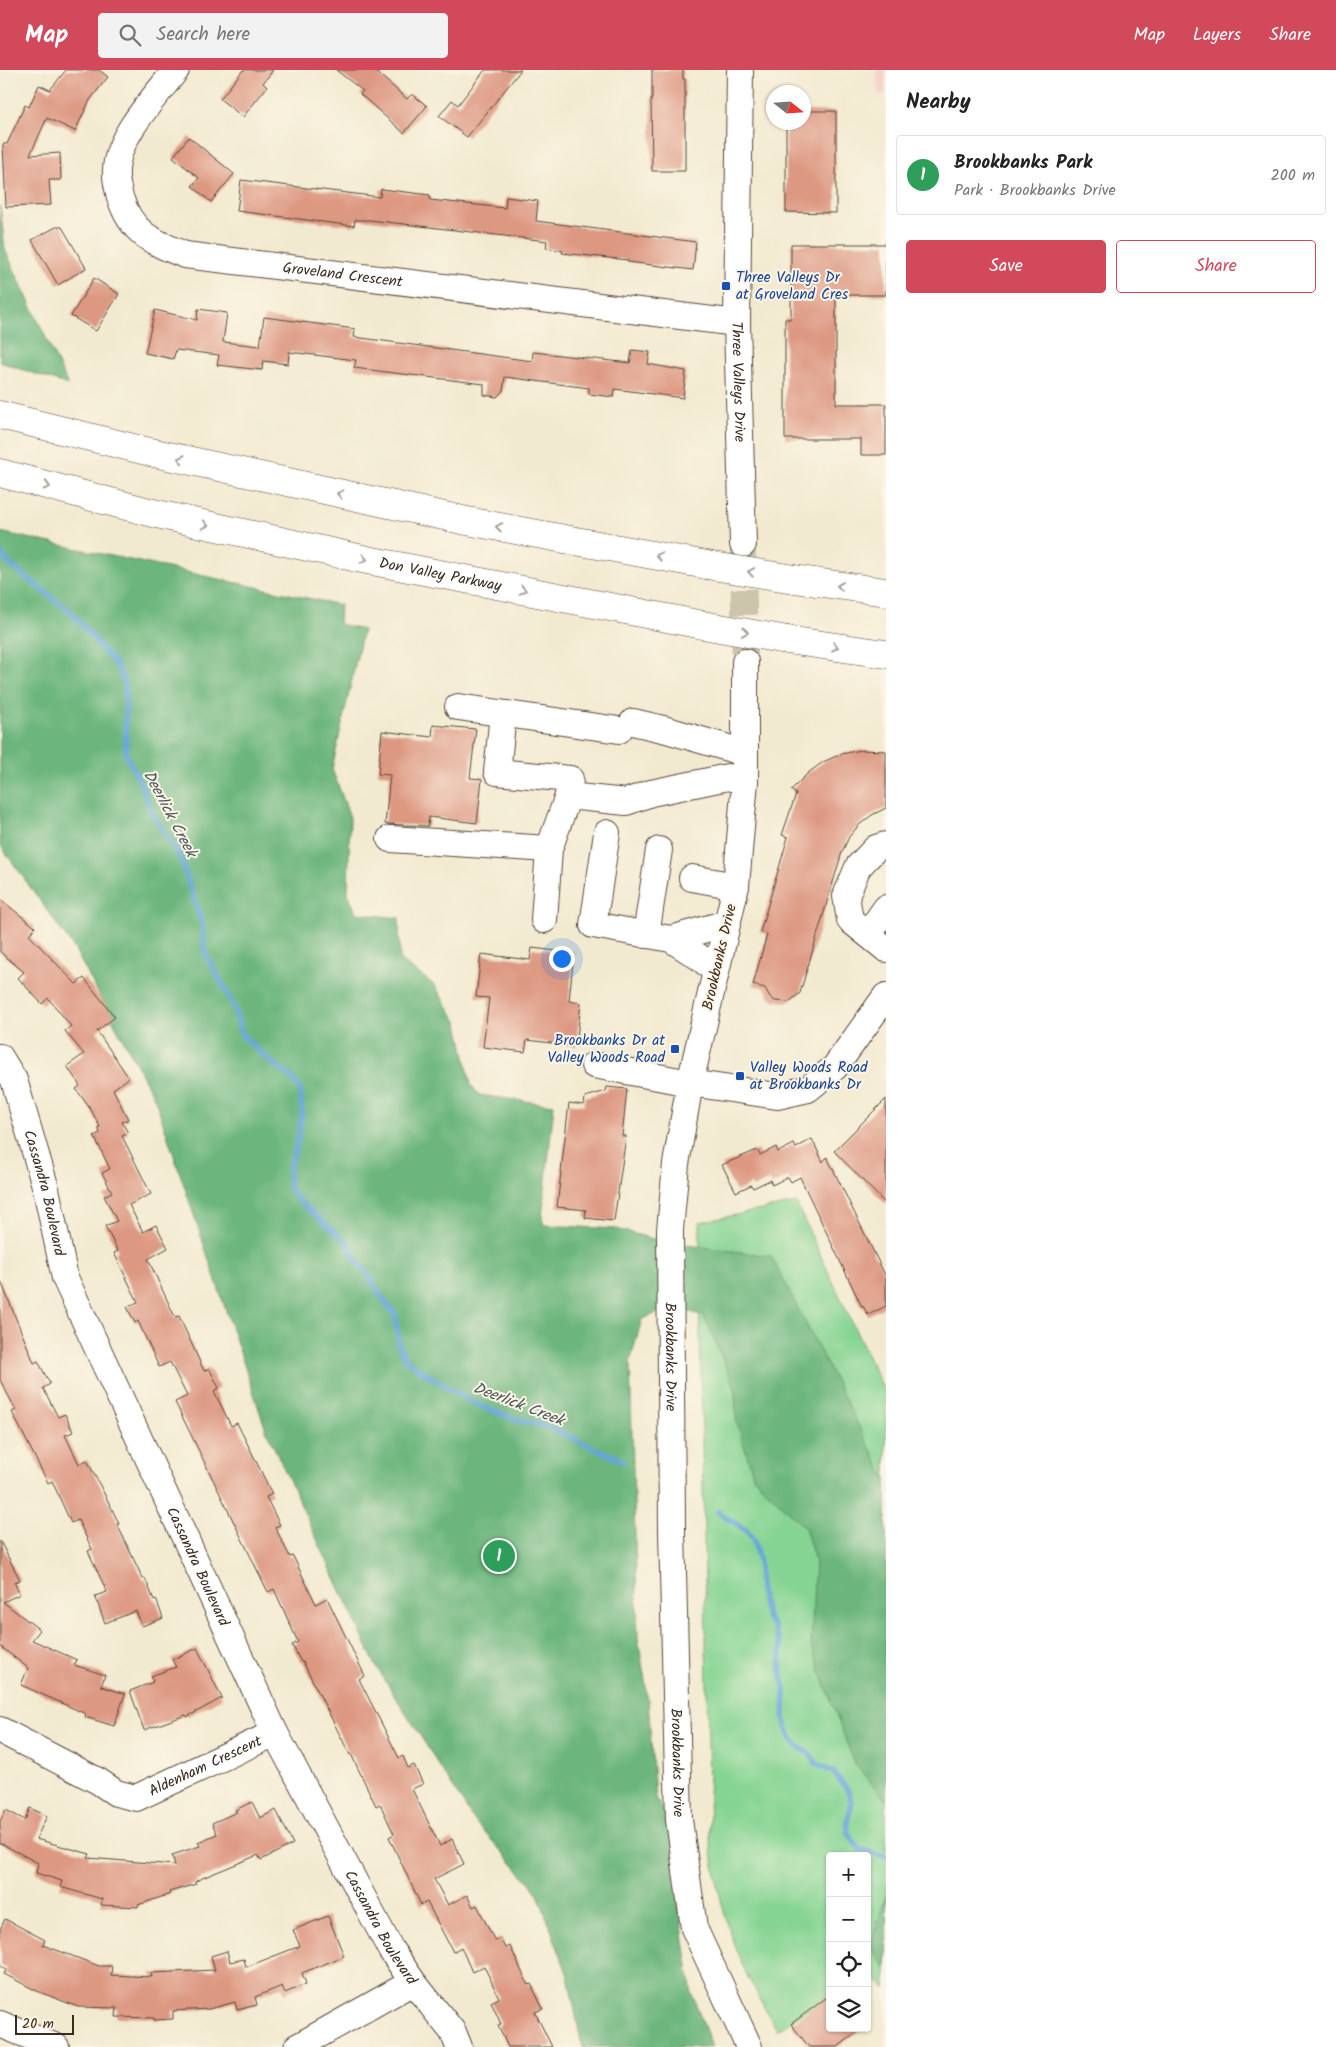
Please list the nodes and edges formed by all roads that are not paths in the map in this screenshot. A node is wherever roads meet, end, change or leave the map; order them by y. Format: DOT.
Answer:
graph roads {
  1 [pos="176,70"];
  2 [pos="740,70"];
  3 [pos="737,323"];
  4 [pos="0,415"];
  5 [pos="0,473"];
  6 [pos="743,544"];
  7 [pos="886,592"];
  8 [pos="886,654"];
  9 [pos="745,662"];
  10 [pos="458,707"];
  11 [pos="502,714"];
  12 [pos="744,753"];
  13 [pos="745,781"];
  14 [pos="568,796"];
  15 [pos="607,833"];
  16 [pos="390,839"];
  17 [pos="886,846"];
  18 [pos="549,849"];
  19 [pos="659,850"];
  20 [pos="692,878"];
  21 [pos="736,886"];
  22 [pos="886,908"];
  23 [pos="544,920"];
  24 [pos="727,924"];
  25 [pos="646,935"];
  26 [pos="672,940"];
  27 [pos="877,942"];
  28 [pos="716,971"];
  29 [pos="886,996"];
  30 [pos="0,1057"];
  31 [pos="594,1065"];
  32 [pos="690,1083"];
  33 [pos="0,1730"];
  34 [pos="275,1733"];
  35 [pos="413,1982"];
  36 [pos="0,2024"];
  37 [pos="746,2045"];
  38 [pos="56,2047"];
  39 [pos="297,2047"];
  40 [pos="458,2047"];
  1 -- 3 [label="street, Groveland Crescent"];
  2 -- 3 [label="street, Three Valleys Drive"];
  3 -- 6 [label="street, Three Valleys Drive"];
  7 -- 4 [label="highway, one-way, bridge"];
  5 -- 8 [label="highway, Don Valley Parkway, one-way, bridge"];
  9 -- 12 [label="street, Brookbanks Drive"];
  10 -- 11 [label="street"];
  11 -- 12 [label="street"];
  11 -- 14 [label="street"];
  12 -- 13 [label="street, Brookbanks Drive"];
  13 -- 14 [label="street"];
  13 -- 21 [label="street, Brookbanks Drive"];
  14 -- 18 [label="street"];
  15 -- 25 [label="street"];
  16 -- 18 [label="street"];
  17 -- 27 [label="street"];
  18 -- 23 [label="street"];
  19 -- 25 [label="street"];
  20 -- 21 [label="street"];
  21 -- 24 [label="street, Brookbanks Drive"];
  22 -- 27 [label="street"];
  24 -- 26 [label="street"];
  24 -- 28 [label="street, Brookbanks Drive"];
  25 -- 26 [label="street"];
  26 -- 28 [label="street"];
  28 -- 32 [label="street, Brookbanks Drive"];
  29 -- 32 [label="street"];
  30 -- 34 [label="street, Cassandra Boulevard"];
  31 -- 32 [label="street"];
  32 -- 37 [label="street, Brookbanks Drive"];
  33 -- 34 [label="street, Aldenham Crescent"];
  34 -- 35 [label="street, Cassandra Boulevard"];
  35 -- 39 [label="street"];
  35 -- 40 [label="street, Cassandra Boulevard"];
  36 -- 38 [label="street"];
}
